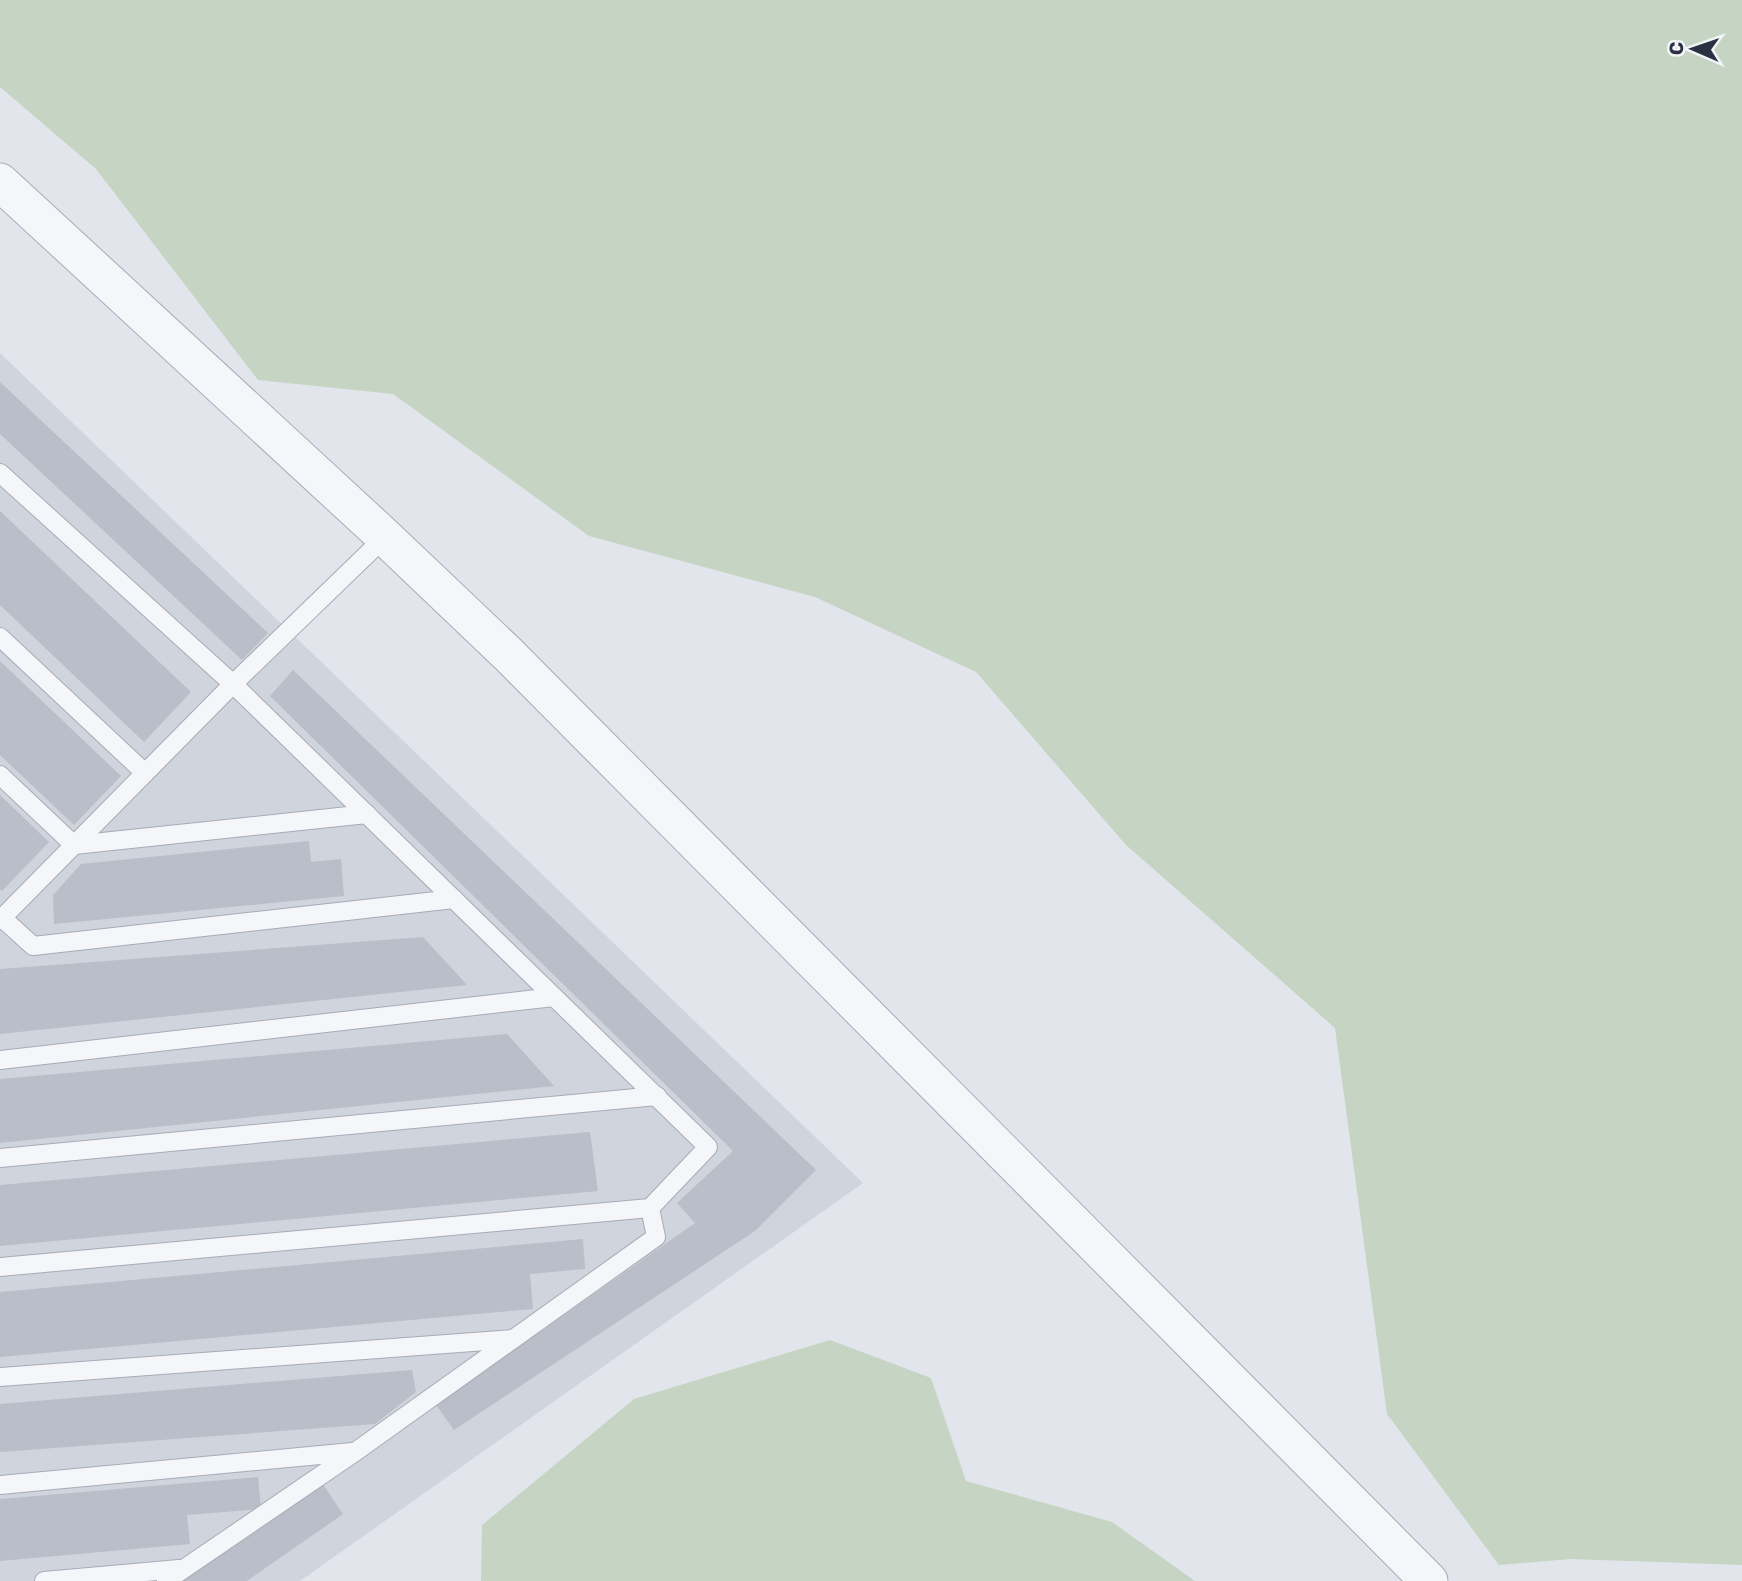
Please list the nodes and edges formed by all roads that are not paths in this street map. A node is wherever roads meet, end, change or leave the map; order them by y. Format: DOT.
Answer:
graph roads {
  1 [pos="0,182"];
  2 [pos="0,473"];
  3 [pos="385,537"];
  4 [pos="0,637"];
  5 [pos="233,684"];
  6 [pos="145,773"];
  7 [pos="0,775"];
  8 [pos="367,814"];
  9 [pos="74,845"];
  10 [pos="454,899"];
  11 [pos="1,918"];
  12 [pos="554,997"];
  13 [pos="0,1060"];
  14 [pos="657,1096"];
  15 [pos="0,1158"];
  16 [pos="650,1208"];
  17 [pos="0,1267"];
  18 [pos="513,1339"];
  19 [pos="0,1377"];
  20 [pos="355,1452"];
  21 [pos="0,1485"];
  22 [pos="183,1569"];
  23 [pos="44,1581"];
  24 [pos="166,1581"];
  25 [pos="1429,1581"];
  1 -- 3 [label="street"];
  2 -- 5 [label="lane"];
  3 -- 5 [label="lane"];
  3 -- 25 [label="street"];
  4 -- 6 [label="lane"];
  5 -- 6 [label="lane"];
  5 -- 8 [label="lane"];
  6 -- 9 [label="lane"];
  7 -- 9 [label="lane"];
  8 -- 9 [label="lane"];
  8 -- 10 [label="lane"];
  9 -- 11 [label="lane"];
  10 -- 11 [label="lane"];
  10 -- 12 [label="lane"];
  12 -- 13 [label="lane"];
  12 -- 14 [label="lane"];
  14 -- 15 [label="lane"];
  14 -- 16 [label="lane"];
  16 -- 17 [label="lane"];
  16 -- 18 [label="lane"];
  18 -- 19 [label="lane"];
  18 -- 20 [label="lane"];
  20 -- 21 [label="lane"];
  20 -- 22 [label="lane"];
  22 -- 23 [label="lane"];
  22 -- 24 [label="lane"];
}
